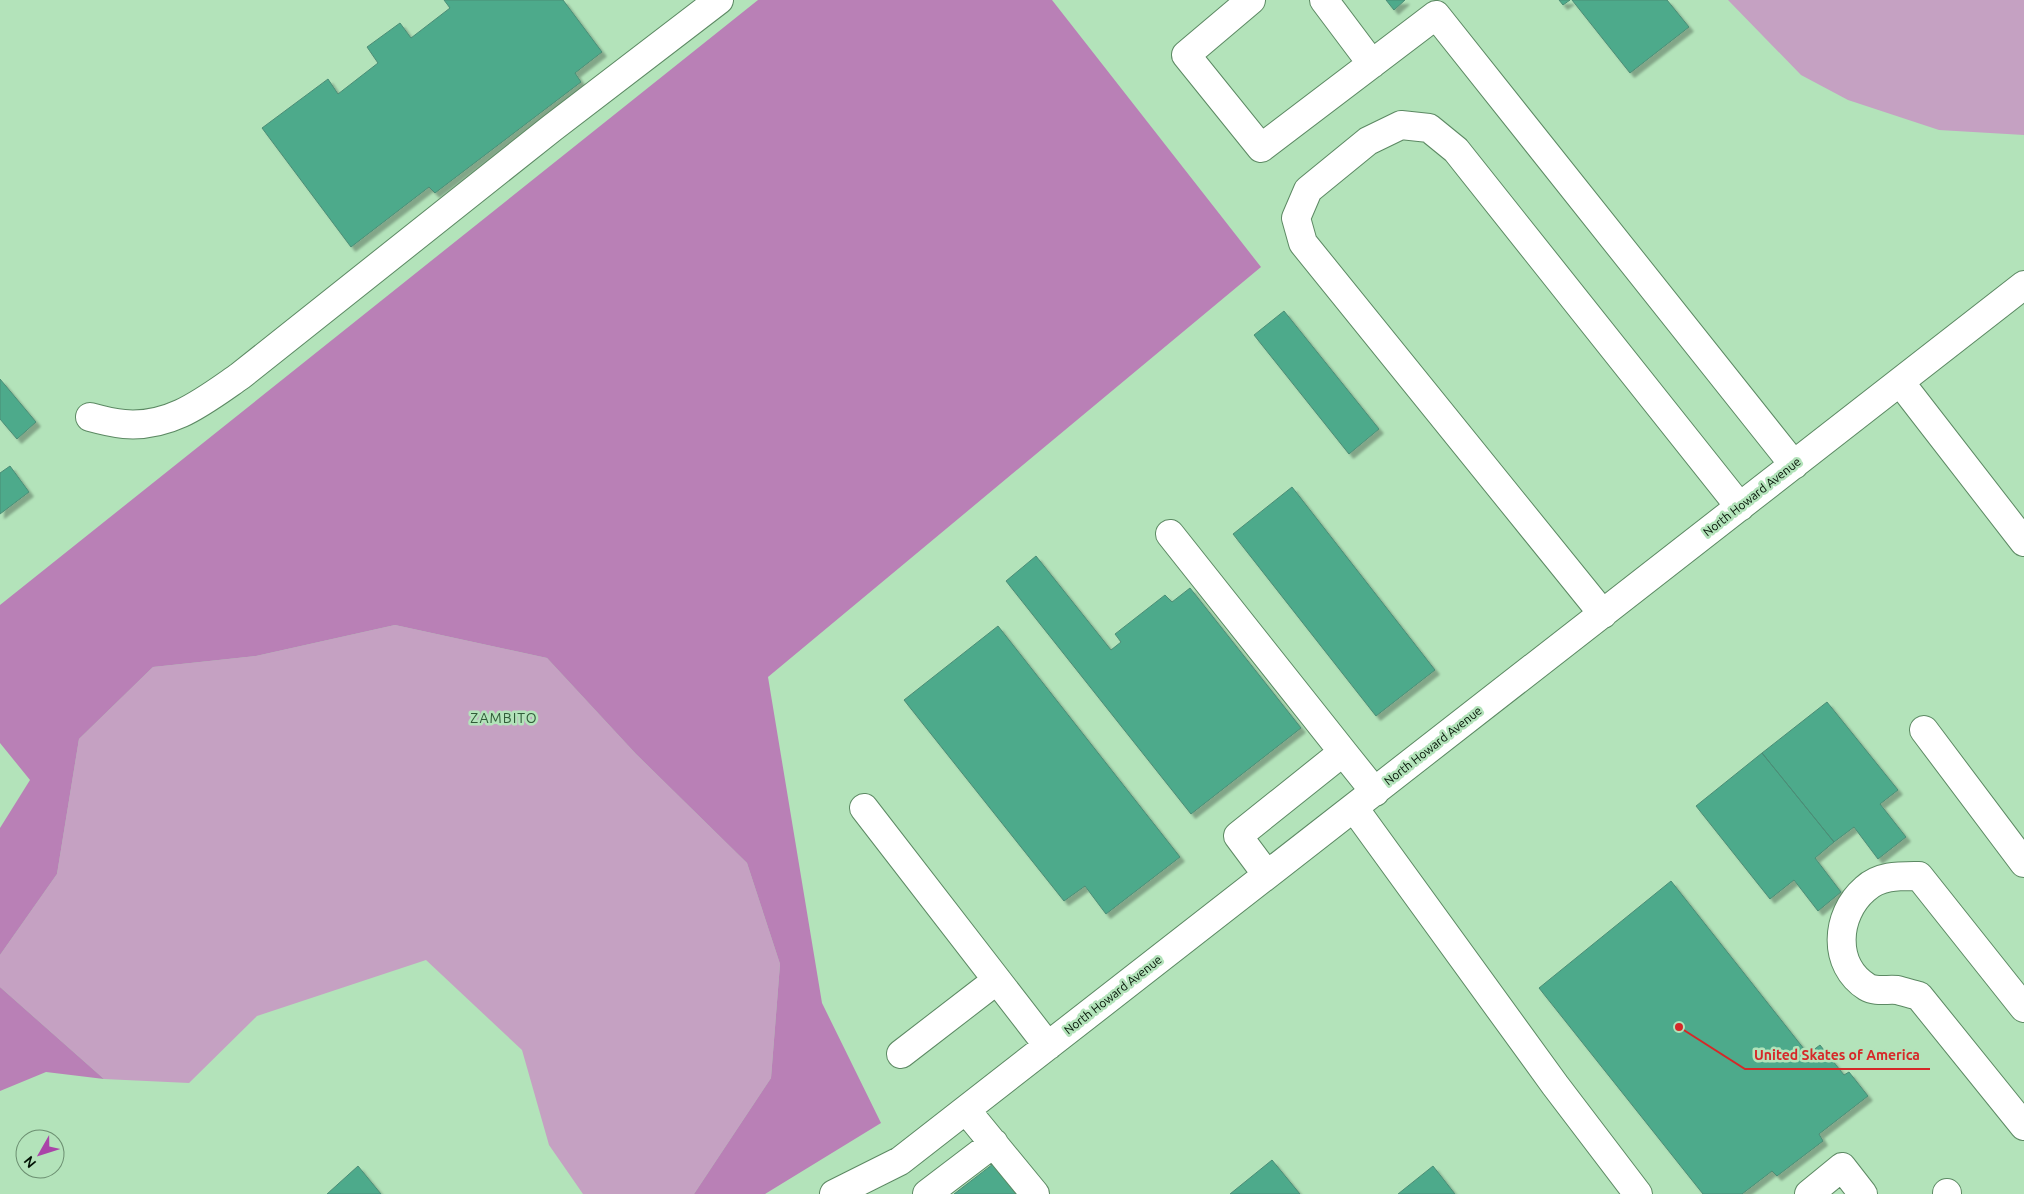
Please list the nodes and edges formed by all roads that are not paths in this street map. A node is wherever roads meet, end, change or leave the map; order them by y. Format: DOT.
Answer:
graph roads {
  1 [pos="719,0"];
  2 [pos="1251,0"];
  3 [pos="1324,0"];
  4 [pos="1372,64"];
  5 [pos="2024,285"];
  6 [pos="1900,382"];
  7 [pos="90,417"];
  8 [pos="1794,465"];
  9 [pos="1740,507"];
  10 [pos="1170,534"];
  11 [pos="2024,542"];
  12 [pos="1603,614"];
  13 [pos="1924,730"];
  14 [pos="1343,752"];
  15 [pos="1375,792"];
  16 [pos="864,808"];
  17 [pos="1354,808"];
  18 [pos="2024,863"];
  19 [pos="1267,875"];
  20 [pos="997,980"];
  21 [pos="2024,1008"];
  22 [pos="1048,1046"];
  23 [pos="901,1054"];
  24 [pos="966,1110"];
  25 [pos="2024,1126"];
  26 [pos="994,1143"];
  27 [pos="834,1194"];
  28 [pos="927,1194"];
  29 [pos="1035,1194"];
  30 [pos="1638,1194"];
  31 [pos="1809,1194"];
  32 [pos="1863,1194"];
  1 -- 7 [label="street"];
  2 -- 4 [label="street"];
  3 -- 4 [label="street"];
  4 -- 8 [label="street"];
  5 -- 6 [label="street, North Howard Avenue"];
  6 -- 8 [label="street, North Howard Avenue"];
  6 -- 11 [label="street"];
  8 -- 9 [label="street, North Howard Avenue"];
  9 -- 12 [label="street, North Howard Avenue"];
  9 -- 12 [label="street"];
  10 -- 14 [label="street"];
  12 -- 15 [label="street, North Howard Avenue"];
  13 -- 18 [label="street"];
  14 -- 15 [label="street"];
  14 -- 19 [label="street"];
  15 -- 17 [label="street, North Howard Avenue"];
  16 -- 20 [label="street"];
  17 -- 19 [label="street, North Howard Avenue"];
  17 -- 30 [label="street"];
  19 -- 22 [label="street, North Howard Avenue"];
  20 -- 22 [label="street"];
  20 -- 23 [label="street"];
  21 -- 25 [label="street"];
  22 -- 24 [label="street, North Howard Avenue"];
  24 -- 26 [label="street"];
  24 -- 27 [label="street, North Howard Avenue"];
  26 -- 28 [label="street"];
  26 -- 29 [label="street"];
  31 -- 32 [label="street"];
}
